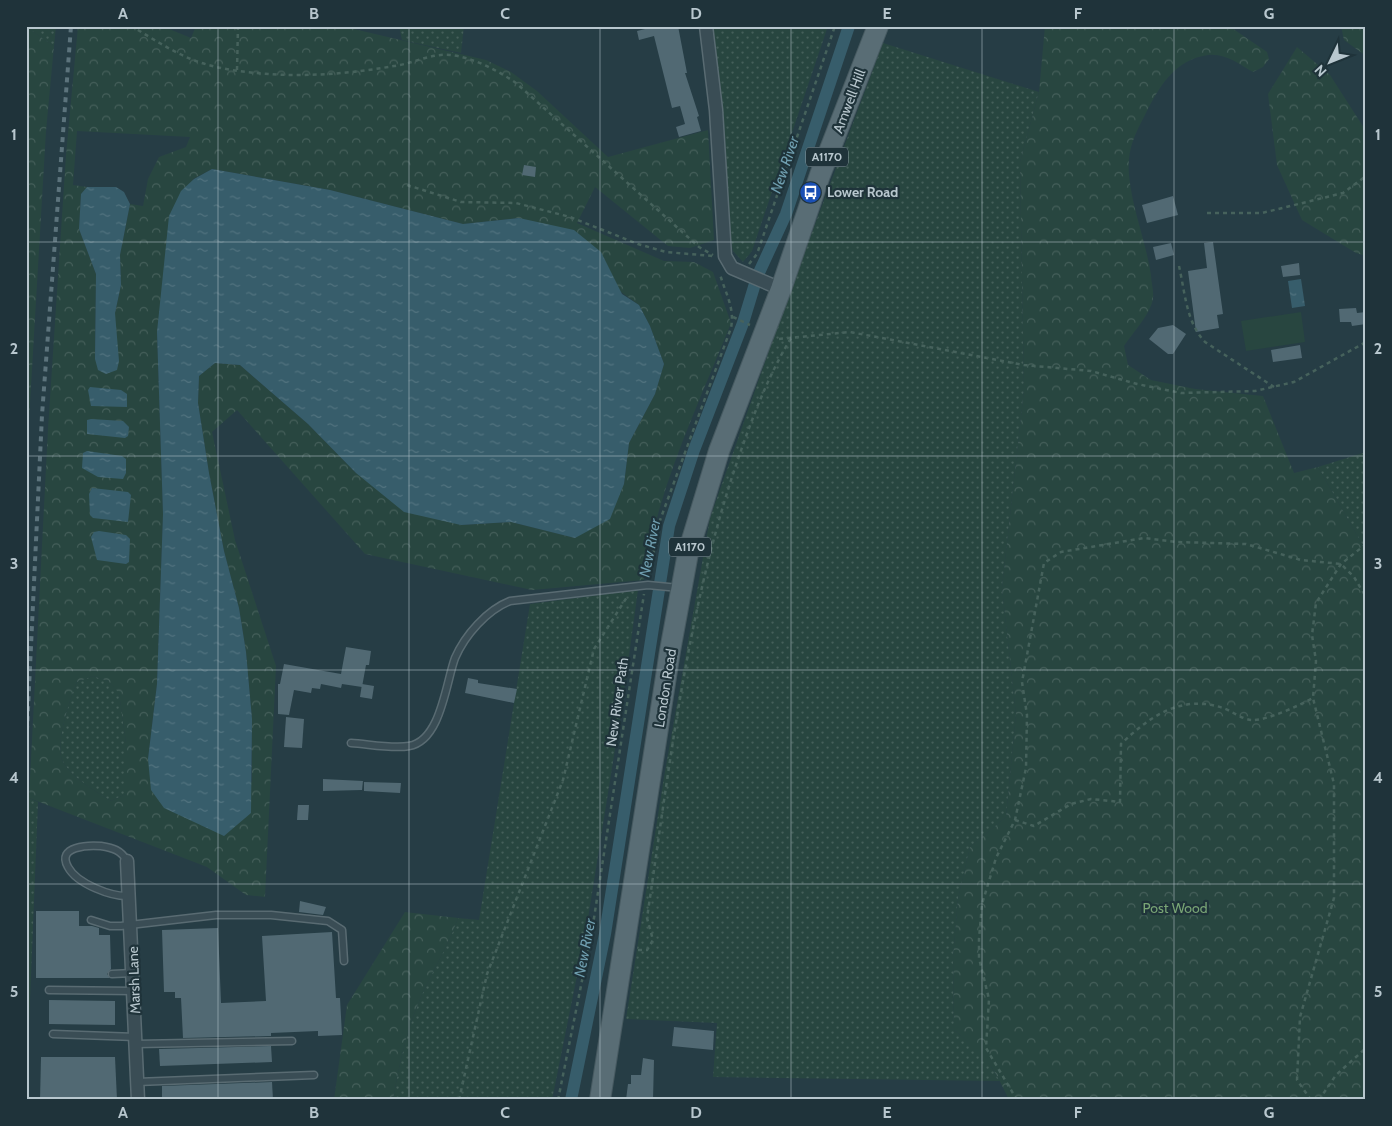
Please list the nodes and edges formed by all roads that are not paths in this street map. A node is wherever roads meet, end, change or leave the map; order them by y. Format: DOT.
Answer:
graph roads {
  1 [pos="706,26"];
  2 [pos="878,26"];
  3 [pos="773,286"];
  4 [pos="672,587"];
  5 [pos="351,743"];
  6 [pos="127,861"];
  7 [pos="129,896"];
  8 [pos="91,920"];
  9 [pos="131,925"];
  10 [pos="344,961"];
  11 [pos="133,973"];
  12 [pos="112,974"];
  13 [pos="49,990"];
  14 [pos="134,991"];
  15 [pos="53,1034"];
  16 [pos="136,1040"];
  17 [pos="292,1041"];
  18 [pos="314,1075"];
  19 [pos="137,1082"];
  20 [pos="138,1100"];
  21 [pos="600,1100"];
  1 -- 3 [label="street"];
  2 -- 3 [label="main road, Amwell Hill / A1170"];
  3 -- 4 [label="main road, London Road / A1170"];
  4 -- 5 [label="lane"];
  4 -- 21 [label="main road, London Road / A1170"];
  6 -- 7 [label="street, Marsh Lane"];
  6 -- 7 [label="lane"];
  7 -- 9 [label="street, Marsh Lane"];
  8 -- 9 [label="lane"];
  9 -- 10 [label="lane"];
  9 -- 11 [label="street, Marsh Lane"];
  11 -- 12 [label="lane"];
  11 -- 14 [label="street, Marsh Lane"];
  13 -- 14 [label="lane"];
  14 -- 16 [label="street, Marsh Lane"];
  15 -- 16 [label="lane"];
  16 -- 17 [label="lane"];
  16 -- 19 [label="street, Marsh Lane"];
  18 -- 19 [label="lane"];
  19 -- 20 [label="street, Marsh Lane"];
}
